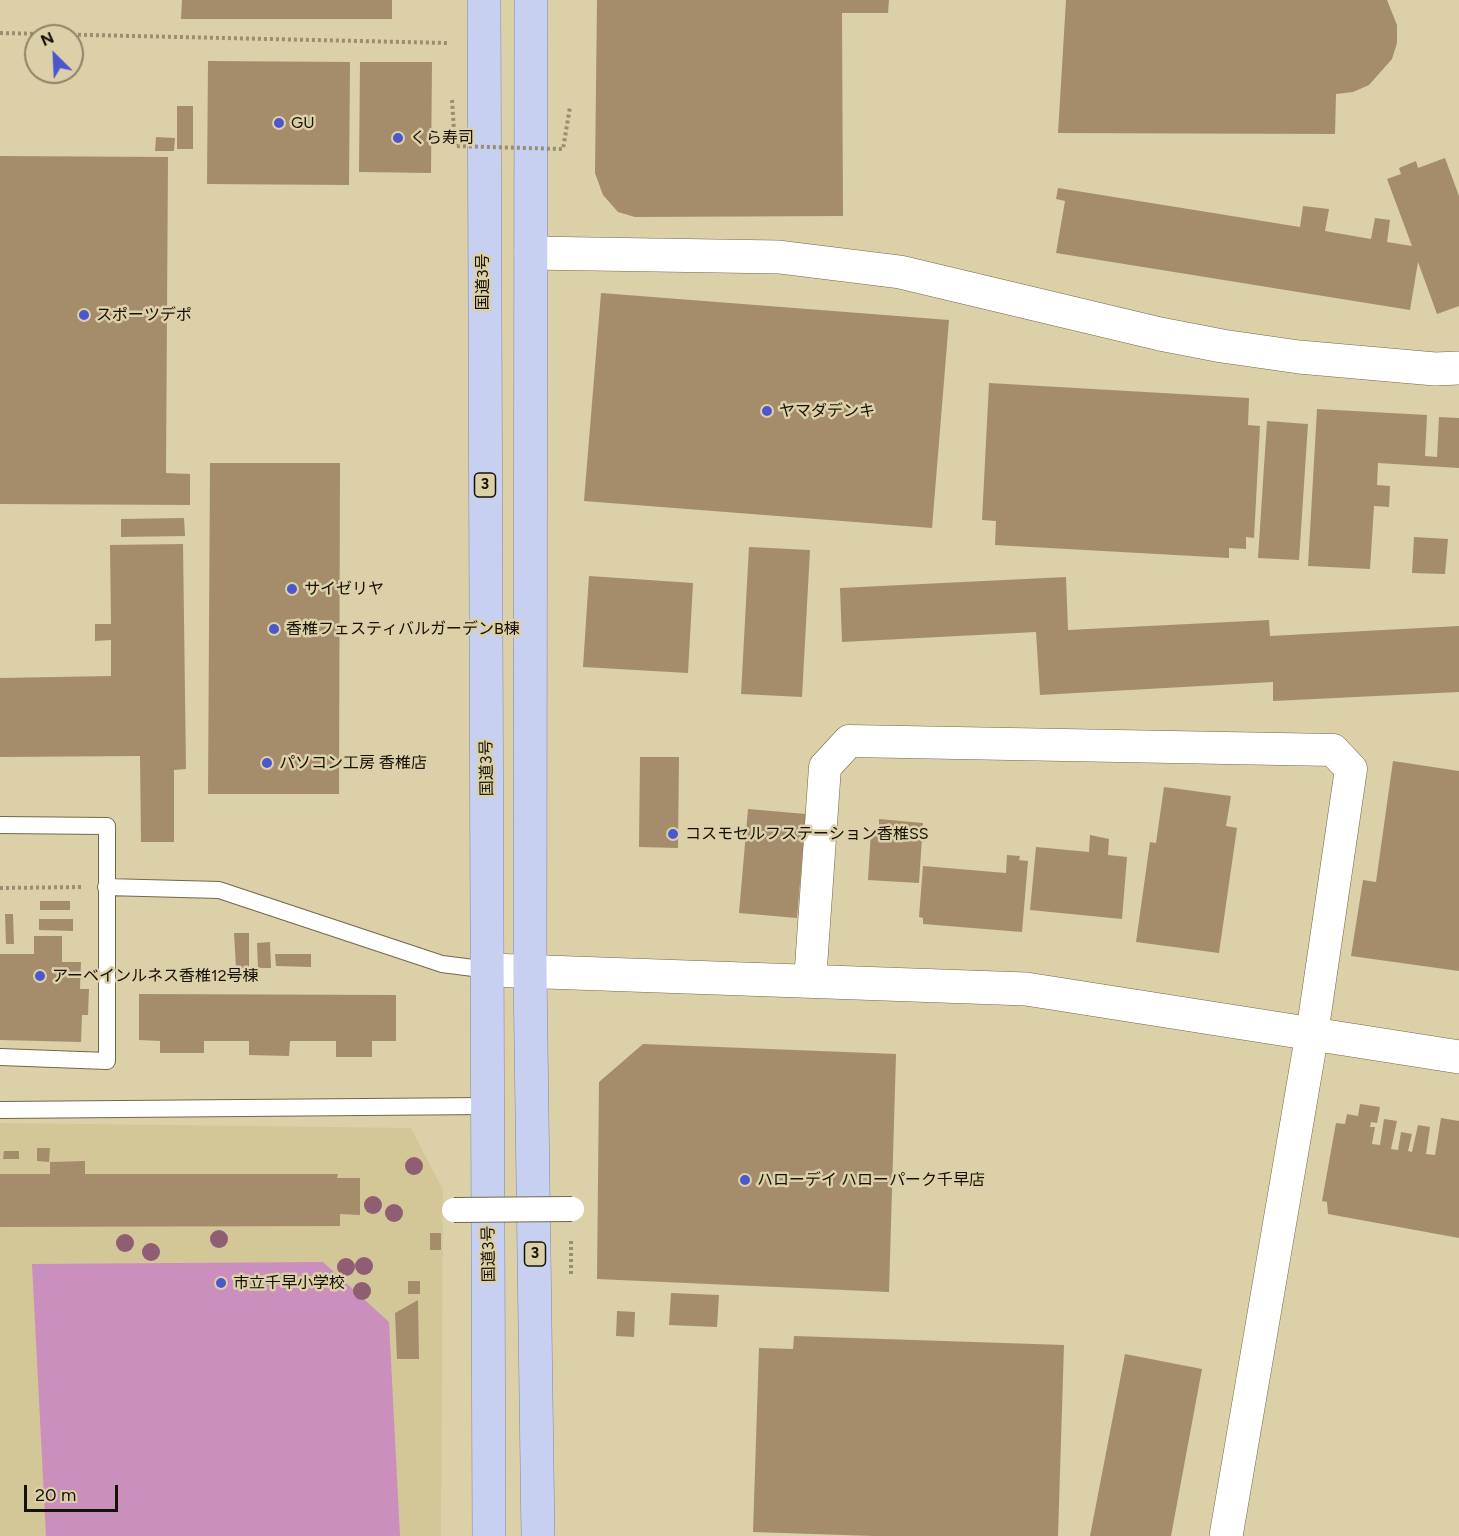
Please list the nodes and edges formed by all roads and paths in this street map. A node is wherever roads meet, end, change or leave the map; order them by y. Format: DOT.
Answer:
graph roads {
  1 [pos="484,0"];
  2 [pos="531,0"];
  3 [pos="0,33"];
  4 [pos="448,42"];
  5 [pos="452,100"];
  6 [pos="570,108"];
  7 [pos="531,253"];
  8 [pos="1459,368"];
  9 [pos="0,825"];
  10 [pos="106,887"];
  11 [pos="0,888"];
  12 [pos="489,970"];
  13 [pos="530,971"];
  14 [pos="810,981"];
  15 [pos="1312,1034"];
  16 [pos="0,1056"];
  17 [pos="1459,1057"];
  18 [pos="486,1106"];
  19 [pos="0,1110"];
  20 [pos="572,1209"];
  21 [pos="454,1210"];
  22 [pos="489,1536"];
  23 [pos="538,1536"];
  24 [pos="1226,1536"];
  1 -- 12 [label="highway, 国道3号 / 3"];
  2 -- 7 [label="highway, 3"];
  3 -- 4 [label="path"];
  5 -- 6 [label="path, bridge"];
  7 -- 8 [label="street"];
  7 -- 13 [label="highway, 3"];
  9 -- 10 [label="lane"];
  10 -- 11 [label="path"];
  10 -- 12 [label="lane"];
  10 -- 16 [label="lane"];
  12 -- 13 [label="street"];
  12 -- 18 [label="highway, 国道3号 / 3"];
  13 -- 14 [label="street"];
  13 -- 23 [label="highway, 3"];
  14 -- 15 [label="street"];
  14 -- 15 [label="street"];
  15 -- 17 [label="street"];
  15 -- 24 [label="street"];
  18 -- 19 [label="lane"];
  18 -- 22 [label="highway, 国道3号 / 3"];
  20 -- 21 [label="street, bridge"];
}
